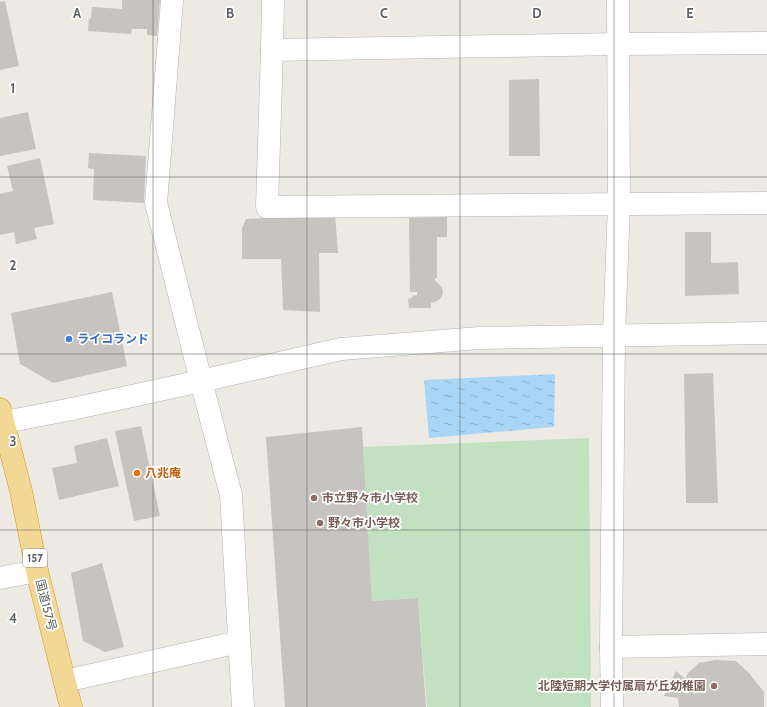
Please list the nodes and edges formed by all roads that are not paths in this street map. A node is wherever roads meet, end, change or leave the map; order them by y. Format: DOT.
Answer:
graph roads {
  1 [pos="172,0"];
  2 [pos="272,0"];
  3 [pos="618,0"];
  4 [pos="767,43"];
  5 [pos="618,44"];
  6 [pos="272,50"];
  7 [pos="767,203"];
  8 [pos="619,204"];
  9 [pos="767,333"];
  10 [pos="614,335"];
  11 [pos="201,381"];
  12 [pos="1,418"];
  13 [pos="37,571"];
  14 [pos="0,578"];
  15 [pos="239,642"];
  16 [pos="767,644"];
  17 [pos="611,647"];
  18 [pos="65,681"];
  19 [pos="71,707"];
  20 [pos="242,707"];
  21 [pos="612,707"];
  1 -- 11 [label="street"];
  2 -- 6 [label="street"];
  3 -- 5 [label="street"];
  4 -- 5 [label="street"];
  5 -- 6 [label="street"];
  5 -- 8 [label="street"];
  6 -- 8 [label="street"];
  7 -- 8 [label="street"];
  8 -- 10 [label="street"];
  9 -- 10 [label="street"];
  10 -- 11 [label="street"];
  10 -- 17 [label="street"];
  11 -- 12 [label="street"];
  11 -- 15 [label="street"];
  12 -- 13 [label="highway, 国道157号 / 157"];
  13 -- 14 [label="street"];
  13 -- 18 [label="highway, 国道157号 / 157"];
  15 -- 18 [label="street"];
  15 -- 20 [label="street"];
  16 -- 17 [label="street"];
  17 -- 21 [label="street"];
  18 -- 19 [label="highway, 国道157号 / 157"];
}
